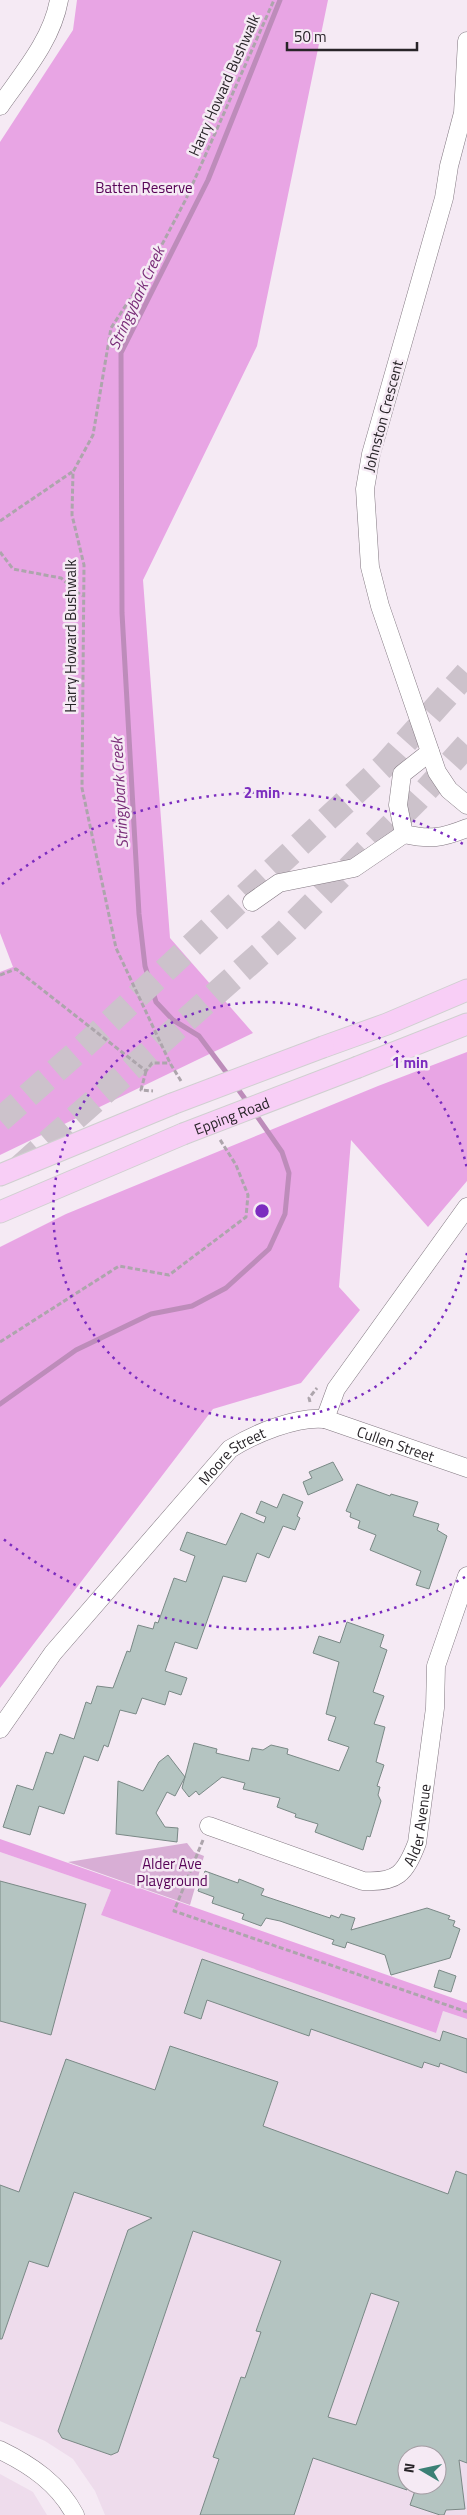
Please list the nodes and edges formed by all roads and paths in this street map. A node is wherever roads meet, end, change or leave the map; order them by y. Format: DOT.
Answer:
graph roads {
  1 [pos="58,0"];
  2 [pos="274,0"];
  3 [pos="467,42"];
  4 [pos="0,106"];
  5 [pos="465,114"];
  6 [pos="73,472"];
  7 [pos="0,521"];
  8 [pos="0,552"];
  9 [pos="82,596"];
  10 [pos="430,752"];
  11 [pos="467,805"];
  12 [pos="467,828"];
  13 [pos="404,834"];
  14 [pos="252,902"];
  15 [pos="0,975"];
  16 [pos="467,990"];
  17 [pos="467,1024"];
  18 [pos="146,1070"];
  19 [pos="165,1096"];
  20 [pos="222,1143"];
  21 [pos="0,1174"];
  22 [pos="467,1207"];
  23 [pos="0,1212"];
  24 [pos="0,1342"];
  25 [pos="325,1419"];
  26 [pos="467,1468"];
  27 [pos="467,1576"];
  28 [pos="0,1729"];
  29 [pos="209,1826"];
  30 [pos="467,2012"];
  31 [pos="0,2450"];
  32 [pos="75,2515"];
  1 -- 4 [label="street"];
  2 -- 6 [label="path, Harry Howard Bushwalk"];
  3 -- 5 [label="street, Johnston Crescent"];
  5 -- 10 [label="street, Johnston Crescent"];
  6 -- 7 [label="path"];
  6 -- 9 [label="path, Harry Howard Bushwalk"];
  8 -- 9 [label="path"];
  9 -- 18 [label="path, Harry Howard Bushwalk"];
  10 -- 11 [label="street, Johnston Crescent"];
  10 -- 13 [label="street"];
  12 -- 13 [label="street"];
  13 -- 14 [label="street"];
  15 -- 18 [label="path"];
  16 -- 19 [label="main road, Epping Road, bridge"];
  17 -- 23 [label="main road, Epping Road, bridge"];
  18 -- 19 [label="path"];
  19 -- 21 [label="main road, Epping Road"];
  20 -- 24 [label="path"];
  22 -- 25 [label="street"];
  25 -- 26 [label="street, Cullen Street"];
  25 -- 28 [label="street, Moore Street"];
  27 -- 29 [label="street, Alder Avenue"];
  29 -- 30 [label="path"];
  31 -- 32 [label="street"];
}
